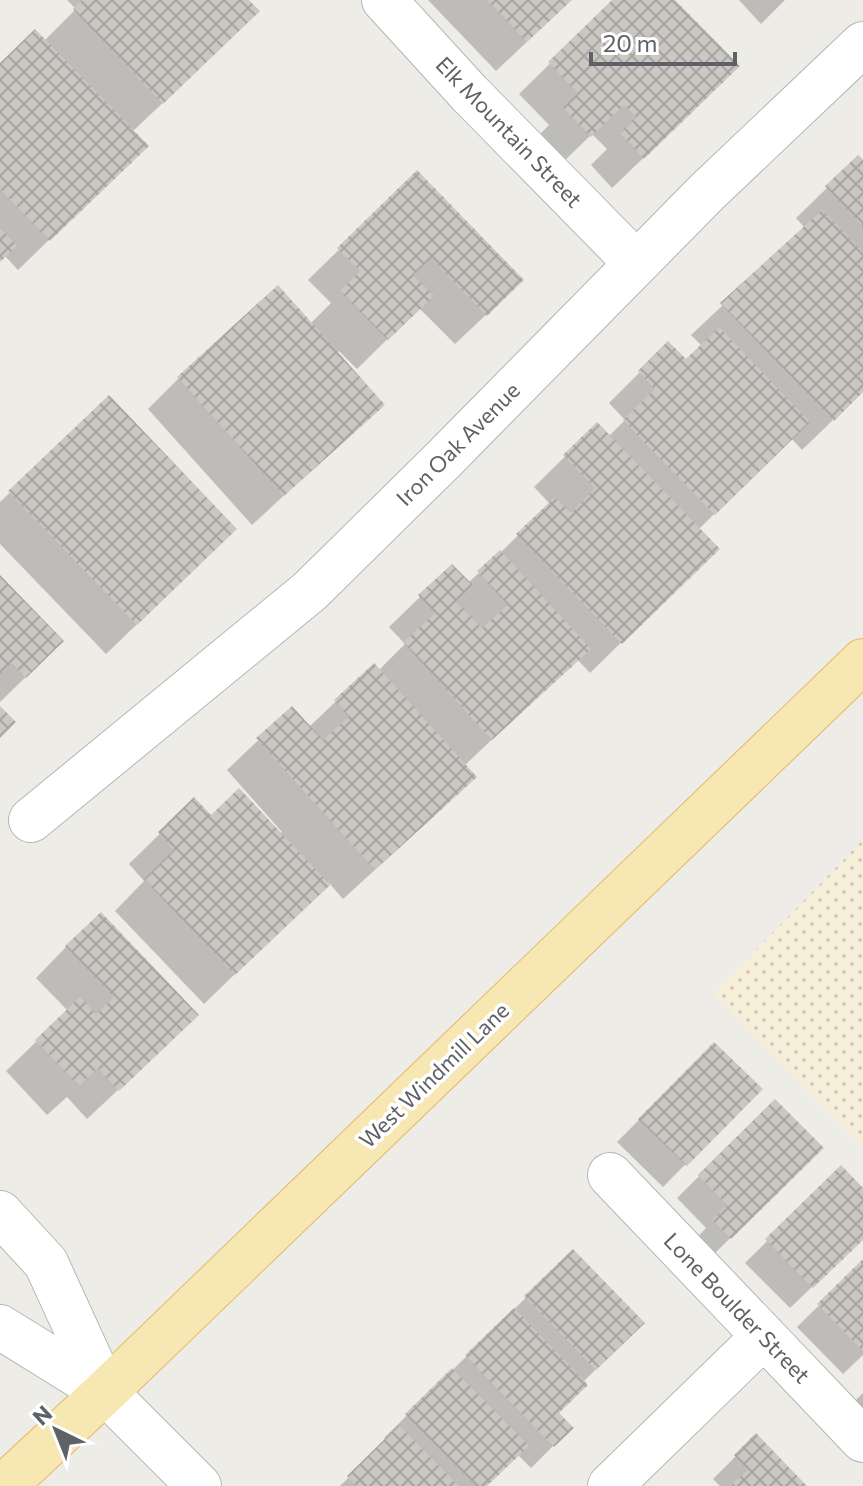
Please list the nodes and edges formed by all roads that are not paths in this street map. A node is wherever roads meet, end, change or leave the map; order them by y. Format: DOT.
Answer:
graph roads {
  1 [pos="384,0"];
  2 [pos="863,44"];
  3 [pos="636,263"];
  4 [pos="863,661"];
  5 [pos="31,820"];
  6 [pos="610,1175"];
  7 [pos="0,1213"];
  8 [pos="0,1327"];
  9 [pos="764,1336"];
  10 [pos="105,1392"];
  11 [pos="863,1440"];
  12 [pos="4,1486"];
  13 [pos="199,1486"];
  14 [pos="610,1486"];
  1 -- 3 [label="street, Elk Mountain Street"];
  2 -- 3 [label="street, Iron Oak Avenue"];
  3 -- 5 [label="street, Iron Oak Avenue"];
  4 -- 10 [label="main road, West Windmill Lane"];
  6 -- 9 [label="street, Lone Boulder Street"];
  7 -- 10 [label="street"];
  8 -- 10 [label="street"];
  9 -- 11 [label="street, Lone Boulder Street"];
  9 -- 14 [label="street"];
  10 -- 12 [label="main road, West Windmill Lane"];
  10 -- 13 [label="street"];
}
